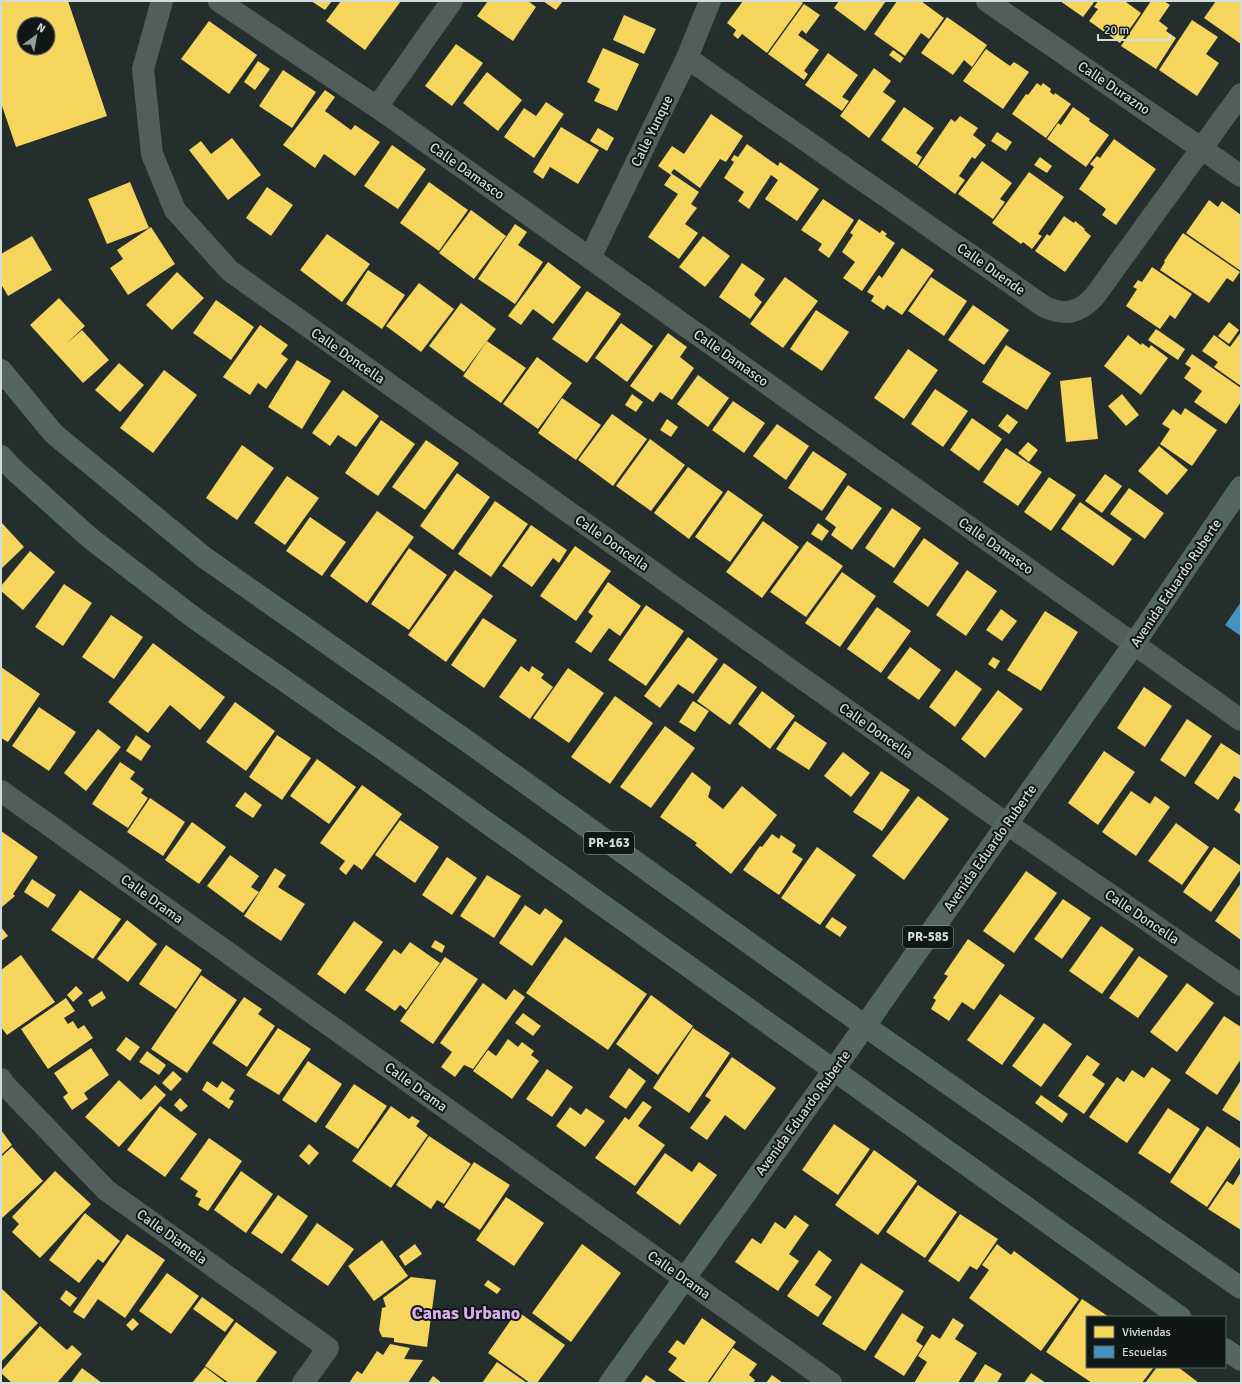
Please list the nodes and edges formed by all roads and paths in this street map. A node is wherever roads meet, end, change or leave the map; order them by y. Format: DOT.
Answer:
graph roads {
  1 [pos="162,1"];
  2 [pos="219,1"];
  3 [pos="452,1"];
  4 [pos="710,1"];
  5 [pos="987,1"];
  6 [pos="687,58"];
  7 [pos="1241,94"];
  8 [pos="377,107"];
  9 [pos="1202,148"];
  10 [pos="1241,176"];
  11 [pos="590,258"];
  12 [pos="1,370"];
  13 [pos="1,456"];
  14 [pos="1241,487"];
  15 [pos="1134,644"];
  16 [pos="1241,720"];
  17 [pos="1,791"];
  18 [pos="1007,824"];
  19 [pos="1241,985"];
  20 [pos="865,1026"];
  21 [pos="833,1071"];
  22 [pos="1,1079"];
  23 [pos="684,1279"];
  24 [pos="1241,1288"];
  25 [pos="1179,1316"];
  26 [pos="1226,1350"];
  27 [pos="1241,1360"];
  28 [pos="303,1383"];
  29 [pos="610,1383"];
  30 [pos="831,1383"];
  1 -- 18 [label="street, Calle Doncella"];
  2 -- 8 [label="street, Calle Damasco"];
  3 -- 8 [label="street"];
  4 -- 6 [label="street, Calle Yunque"];
  5 -- 9 [label="street, Calle Durazno"];
  6 -- 9 [label="street, Calle Duende"];
  6 -- 11 [label="street, Calle Yunque"];
  7 -- 9 [label="street, Calle Duende"];
  8 -- 11 [label="street, Calle Damasco"];
  9 -- 10 [label="street, Calle Durazno"];
  11 -- 15 [label="street, Calle Damasco"];
  12 -- 20 [label="main road, PR-163"];
  13 -- 21 [label="main road"];
  14 -- 15 [label="main road, Avenida Eduardo Ruberte / PR-585"];
  15 -- 16 [label="street, Calle Damasco"];
  15 -- 18 [label="main road, Avenida Eduardo Ruberte / PR-585"];
  17 -- 23 [label="street, Calle Drama"];
  18 -- 19 [label="street, Calle Doncella"];
  18 -- 20 [label="main road, Avenida Eduardo Ruberte / PR-585"];
  20 -- 21 [label="main road, Avenida Eduardo Ruberte / PR-585"];
  20 -- 24 [label="main road, PR-163"];
  21 -- 23 [label="main road, Avenida Eduardo Ruberte / PR-585"];
  21 -- 25 [label="main road"];
  22 -- 28 [label="street, Calle Diamela"];
  23 -- 29 [label="main road, Avenida Eduardo Ruberte / PR-585"];
  23 -- 30 [label="street, Calle Drama"];
  26 -- 27 [label="main road"];
}
